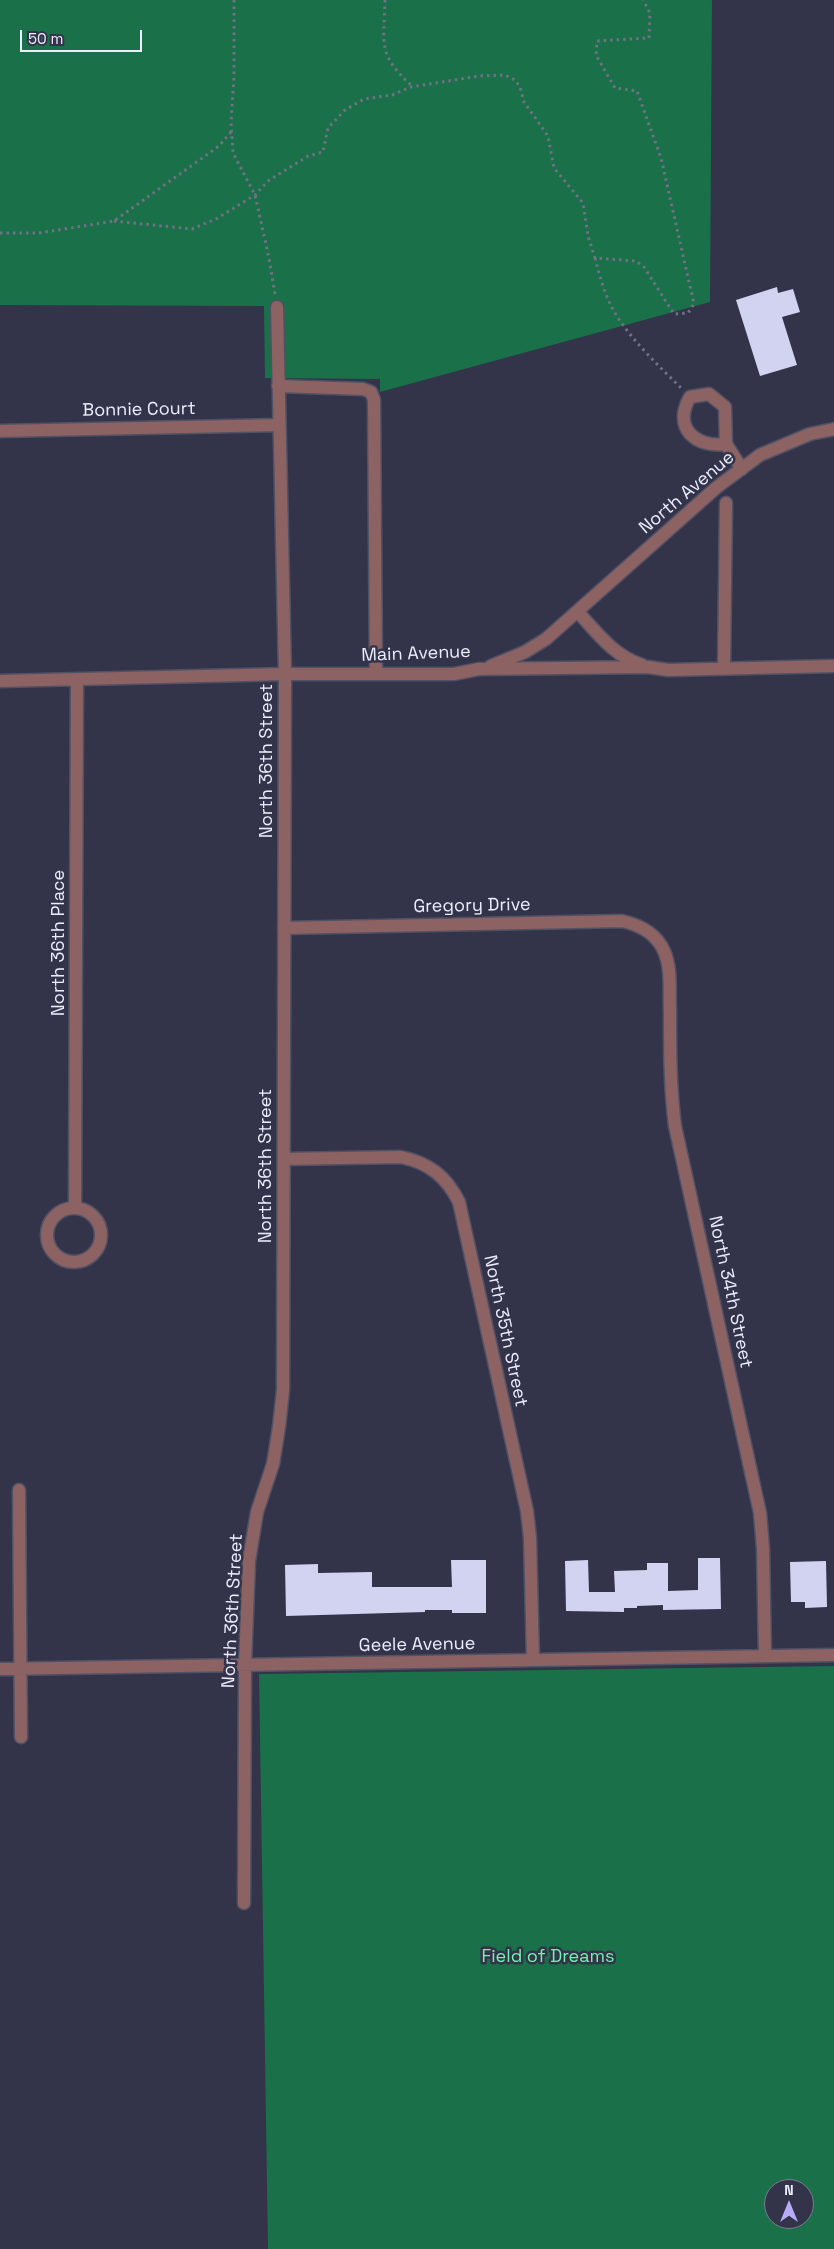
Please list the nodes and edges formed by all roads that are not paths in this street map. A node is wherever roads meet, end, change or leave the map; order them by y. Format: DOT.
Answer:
graph roads {
  1 [pos="277,307"];
  2 [pos="278,386"];
  3 [pos="279,425"];
  4 [pos="834,429"];
  5 [pos="0,431"];
  6 [pos="726,444"];
  7 [pos="742,468"];
  8 [pos="726,503"];
  9 [pos="578,612"];
  10 [pos="834,666"];
  11 [pos="648,667"];
  12 [pos="724,668"];
  13 [pos="479,669"];
  14 [pos="284,674"];
  15 [pos="376,674"];
  16 [pos="77,679"];
  17 [pos="0,682"];
  18 [pos="284,928"];
  19 [pos="655,938"];
  20 [pos="284,1159"];
  21 [pos="75,1208"];
  22 [pos="19,1490"];
  23 [pos="834,1655"];
  24 [pos="765,1656"];
  25 [pos="533,1660"];
  26 [pos="245,1665"];
  27 [pos="0,1669"];
  28 [pos="22,1669"];
  29 [pos="21,1737"];
  30 [pos="244,1902"];
  1 -- 2 [label="street, North 36th Street"];
  2 -- 3 [label="street, North 36th Street"];
  2 -- 15 [label="street"];
  3 -- 5 [label="street, Bonnie Court"];
  3 -- 14 [label="street, North 36th Street"];
  4 -- 7 [label="street, North Avenue"];
  6 -- 6 [label="street"];
  6 -- 7 [label="street"];
  7 -- 9 [label="street, North Avenue"];
  8 -- 12 [label="street"];
  9 -- 11 [label="street"];
  9 -- 13 [label="street, North Avenue"];
  10 -- 12 [label="street, Main Avenue"];
  11 -- 12 [label="street, Main Avenue"];
  11 -- 13 [label="street, Main Avenue"];
  13 -- 15 [label="street, Main Avenue"];
  14 -- 15 [label="street, Main Avenue"];
  14 -- 16 [label="street, Main Avenue"];
  14 -- 18 [label="street, North 36th Street"];
  16 -- 17 [label="street, Main Avenue"];
  16 -- 21 [label="street, North 36th Place"];
  18 -- 19 [label="street, Gregory Drive"];
  18 -- 20 [label="street, North 36th Street"];
  19 -- 24 [label="street, North 34th Street"];
  20 -- 25 [label="street, North 35th Street"];
  20 -- 26 [label="street, North 36th Street"];
  21 -- 21 [label="street"];
  22 -- 28 [label="street"];
  23 -- 24 [label="street, Geele Avenue"];
  24 -- 25 [label="street, Geele Avenue"];
  25 -- 26 [label="street, Geele Avenue"];
  26 -- 28 [label="street, Geele Avenue"];
  26 -- 30 [label="street, North 36th Street"];
  27 -- 28 [label="street, Geele Avenue"];
  28 -- 29 [label="street"];
}
